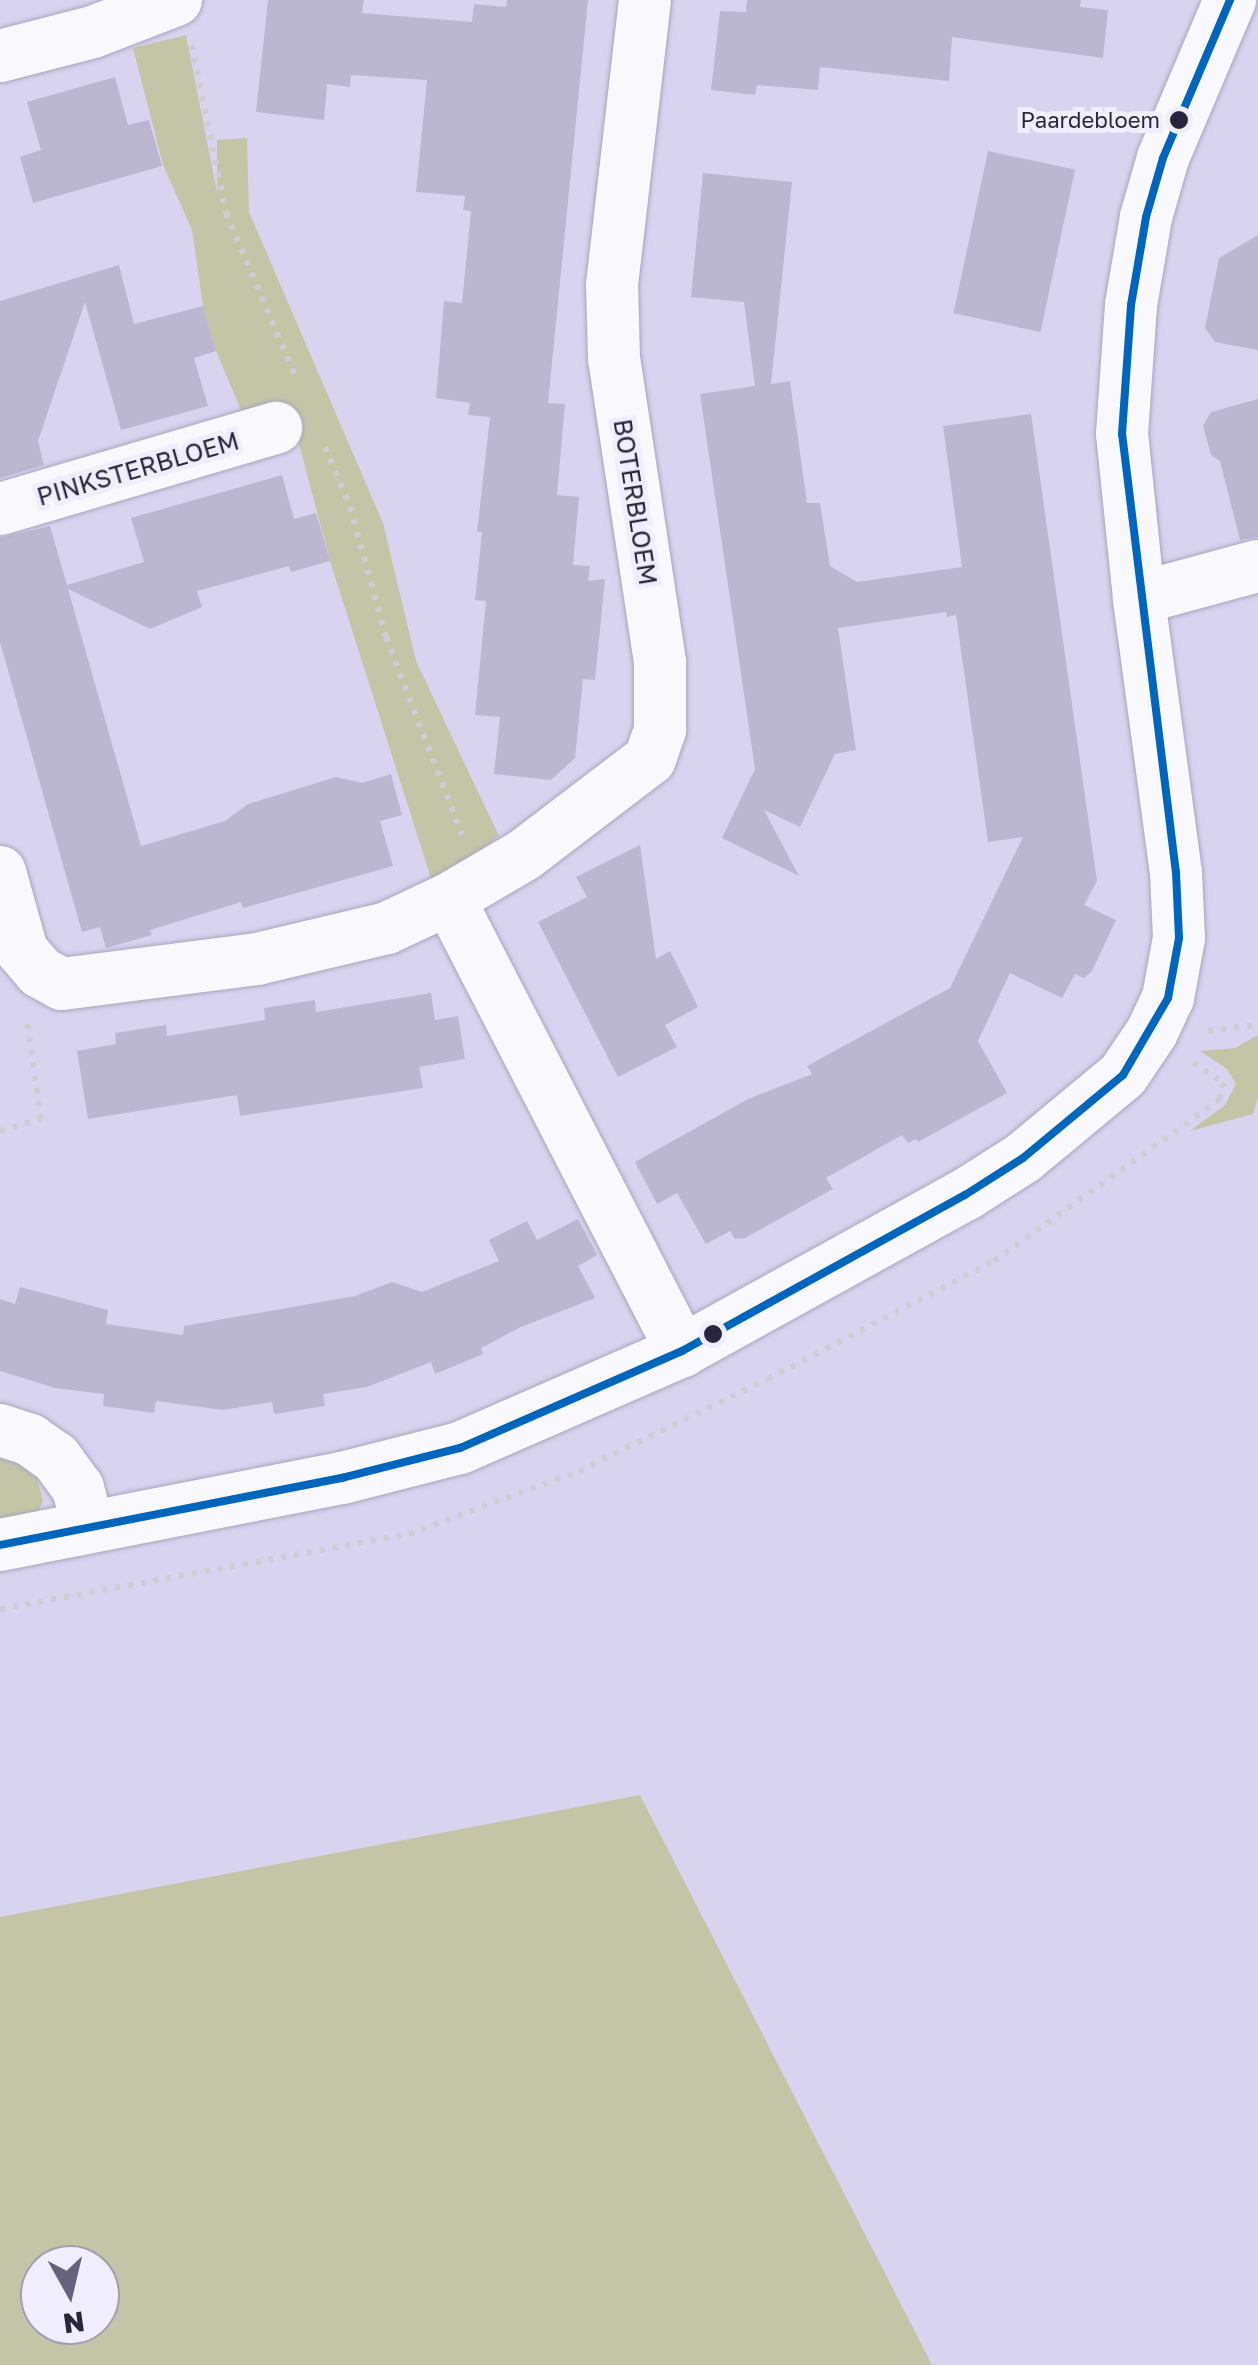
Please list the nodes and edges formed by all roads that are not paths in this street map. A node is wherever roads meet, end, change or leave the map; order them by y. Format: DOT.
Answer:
graph roads {
  1 [pos="176,0"];
  2 [pos="645,0"];
  3 [pos="1230,0"];
  4 [pos="0,56"];
  5 [pos="276,428"];
  6 [pos="0,509"];
  7 [pos="1258,566"];
  8 [pos="1139,598"];
  9 [pos="0,872"];
  10 [pos="450,899"];
  11 [pos="682,1351"];
  12 [pos="0,1430"];
  13 [pos="88,1527"];
  14 [pos="0,1544"];
  1 -- 4 [label="street"];
  2 -- 10 [label="street, BOTERBLOEM"];
  3 -- 8 [label="street"];
  5 -- 6 [label="street, PINKSTERBLOEM"];
  7 -- 8 [label="street"];
  8 -- 11 [label="street"];
  9 -- 10 [label="street"];
  10 -- 11 [label="street"];
  11 -- 13 [label="street"];
  12 -- 13 [label="street"];
  13 -- 14 [label="street"];
}
